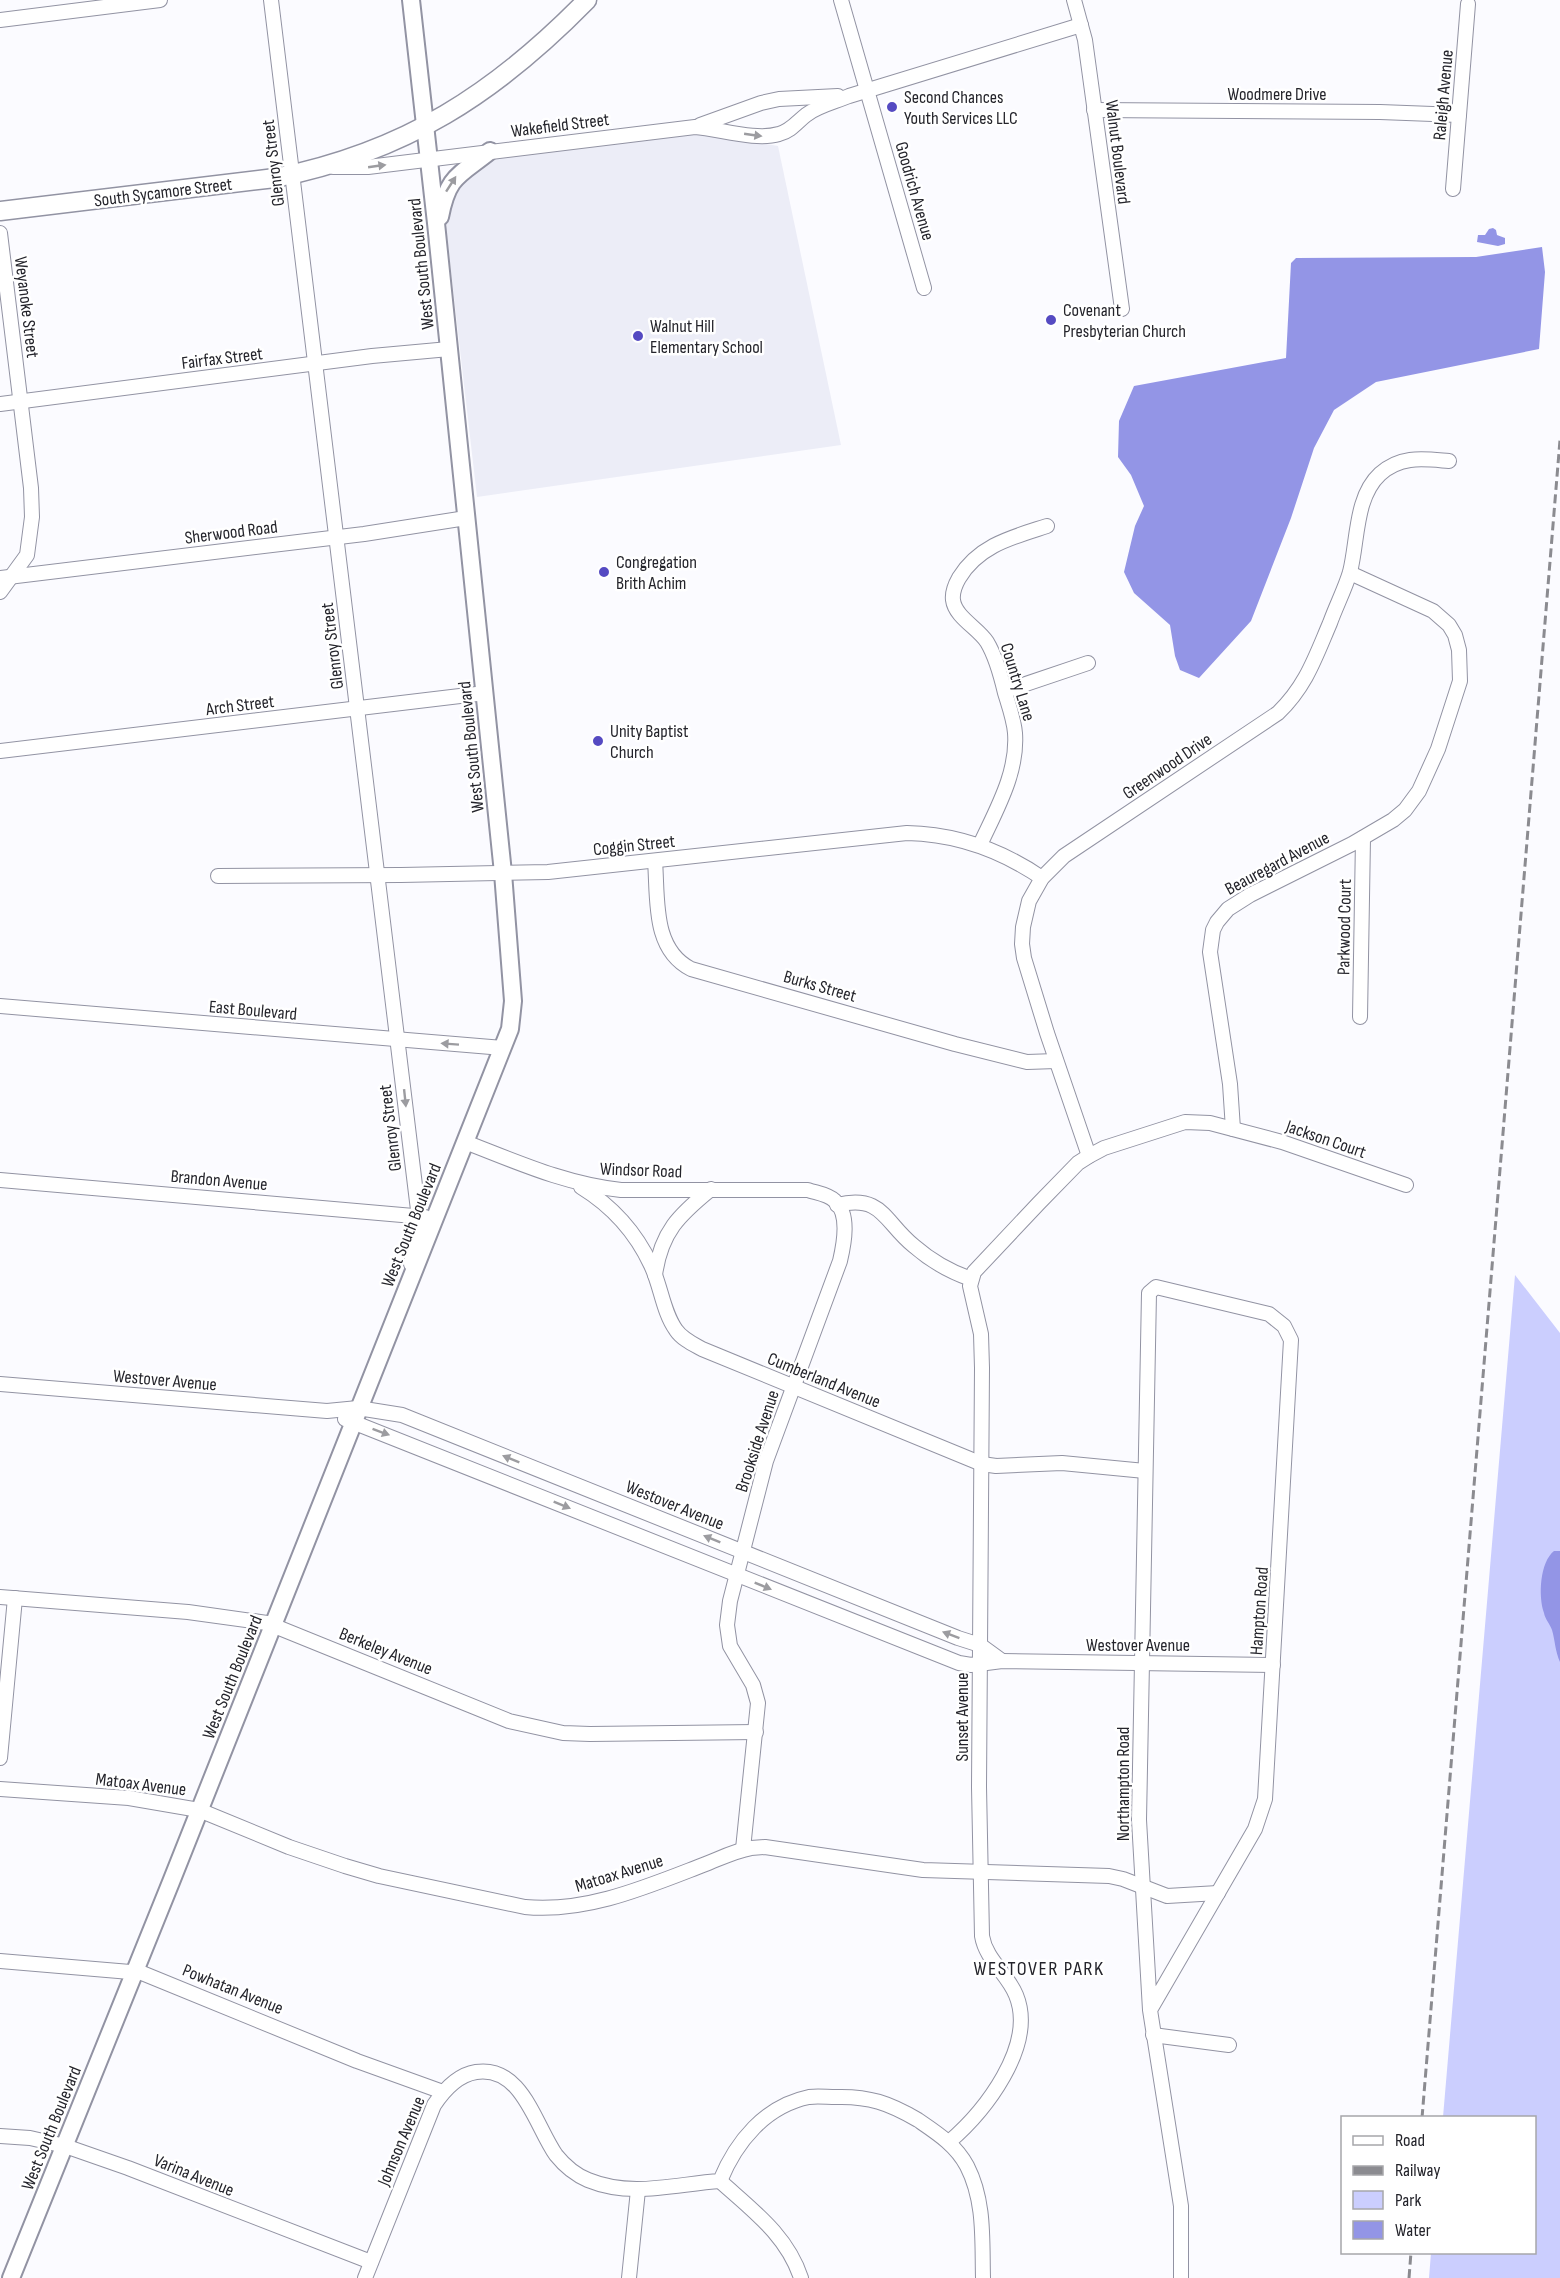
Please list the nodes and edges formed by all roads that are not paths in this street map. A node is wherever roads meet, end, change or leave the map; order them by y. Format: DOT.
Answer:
graph roads {
  1 [pos="160,0"];
  2 [pos="271,0"];
  3 [pos="411,0"];
  4 [pos="587,0"];
  5 [pos="841,0"];
  6 [pos="1074,0"];
  7 [pos="1468,4"];
  8 [pos="0,20"];
  9 [pos="1081,25"];
  10 [pos="868,90"];
  11 [pos="849,96"];
  12 [pos="1094,110"];
  13 [pos="1459,115"];
  14 [pos="425,126"];
  15 [pos="695,127"];
  16 [pos="490,151"];
  17 [pos="428,158"];
  18 [pos="325,167"];
  19 [pos="293,175"];
  20 [pos="1453,189"];
  21 [pos="0,211"];
  22 [pos="437,232"];
  23 [pos="0,233"];
  24 [pos="924,288"];
  25 [pos="1122,309"];
  26 [pos="449,349"];
  27 [pos="316,364"];
  28 [pos="20,402"];
  29 [pos="0,404"];
  30 [pos="1449,461"];
  31 [pos="466,518"];
  32 [pos="1047,526"];
  33 [pos="337,537"];
  34 [pos="1350,573"];
  35 [pos="6,577"];
  36 [pos="0,592"];
  37 [pos="1088,663"];
  38 [pos="1005,692"];
  39 [pos="485,693"];
  40 [pos="357,708"];
  41 [pos="0,751"];
  42 [pos="1363,838"];
  43 [pos="980,845"];
  44 [pos="655,861"];
  45 [pos="503,873"];
  46 [pos="377,875"];
  47 [pos="218,876"];
  48 [pos="1042,879"];
  49 [pos="0,1006"];
  50 [pos="1360,1017"];
  51 [pos="398,1040"];
  52 [pos="503,1048"];
  53 [pos="1056,1061"];
  54 [pos="1233,1129"];
  55 [pos="465,1142"];
  56 [pos="1089,1156"];
  57 [pos="0,1180"];
  58 [pos="574,1183"];
  59 [pos="1406,1185"];
  60 [pos="711,1189"];
  61 [pos="837,1205"];
  62 [pos="418,1216"];
  63 [pos="435,1218"];
  64 [pos="655,1275"];
  65 [pos="971,1279"];
  66 [pos="407,1287"];
  67 [pos="1152,1289"];
  68 [pos="0,1384"];
  69 [pos="794,1387"];
  70 [pos="355,1415"];
  71 [pos="982,1464"];
  72 [pos="1145,1471"];
  73 [pos="617,1501"];
  74 [pos="607,1524"];
  75 [pos="743,1552"];
  76 [pos="737,1576"];
  77 [pos="0,1597"];
  78 [pos="15,1598"];
  79 [pos="859,1599"];
  80 [pos="850,1621"];
  81 [pos="273,1625"];
  82 [pos="980,1645"];
  83 [pos="1002,1661"];
  84 [pos="1142,1663"];
  85 [pos="980,1664"];
  86 [pos="1273,1665"];
  87 [pos="756,1732"];
  88 [pos="0,1758"];
  89 [pos="0,1789"];
  90 [pos="200,1810"];
  91 [pos="743,1849"];
  92 [pos="981,1872"];
  93 [pos="1143,1887"];
  94 [pos="1218,1893"];
  95 [pos="0,1961"];
  96 [pos="135,1971"];
  97 [pos="1150,2010"];
  98 [pos="1153,2035"];
  99 [pos="1229,2045"];
  100 [pos="442,2092"];
  101 [pos="0,2136"];
  102 [pos="949,2142"];
  103 [pos="65,2145"];
  104 [pos="720,2181"];
  105 [pos="638,2190"];
  106 [pos="371,2262"];
  107 [pos="11,2278"];
  108 [pos="365,2278"];
  109 [pos="629,2278"];
  110 [pos="801,2278"];
  111 [pos="982,2278"];
  112 [pos="1181,2278"];
  1 -- 8 [label="street"];
  2 -- 19 [label="street, Glenroy Street"];
  3 -- 14 [label="street, West South Boulevard"];
  4 -- 14 [label="main road, South Sycamore Street"];
  5 -- 10 [label="street, Goodrich Avenue"];
  6 -- 9 [label="street, Walnut Boulevard"];
  7 -- 13 [label="street, Raleigh Avenue"];
  9 -- 10 [label="street, Wakefield Street"];
  9 -- 12 [label="street, Walnut Boulevard"];
  10 -- 11 [label="street, Wakefield Street"];
  10 -- 24 [label="street, Goodrich Avenue"];
  11 -- 15 [label="street, Wakefield Street"];
  15 -- 11 [label="street, Wakefield Street, one-way"];
  12 -- 13 [label="street, Woodmere Drive"];
  12 -- 25 [label="street, Walnut Boulevard"];
  13 -- 20 [label="street, Raleigh Avenue"];
  14 -- 17 [label="street, West South Boulevard"];
  14 -- 18 [label="main road, South Sycamore Street"];
  15 -- 16 [label="street, Wakefield Street"];
  16 -- 17 [label="street, Wakefield Street"];
  22 -- 16 [label="street, one-way"];
  18 -- 17 [label="street, South Sycamore Street, one-way"];
  17 -- 22 [label="street, West South Boulevard"];
  18 -- 19 [label="main road, South Sycamore Street"];
  19 -- 21 [label="main road, South Sycamore Street"];
  19 -- 27 [label="street, Glenroy Street"];
  22 -- 26 [label="street, West South Boulevard"];
  23 -- 28 [label="street, Weyanoke Street"];
  26 -- 27 [label="street, Fairfax Street"];
  26 -- 31 [label="street, West South Boulevard"];
  27 -- 28 [label="street, Fairfax Street"];
  27 -- 33 [label="street, Glenroy Street"];
  28 -- 29 [label="street, Fairfax Street"];
  28 -- 35 [label="street, Weyanoke Street"];
  30 -- 34 [label="street, Greenwood Drive"];
  31 -- 33 [label="street, Sherwood Road"];
  31 -- 39 [label="street, West South Boulevard"];
  32 -- 38 [label="street, Country Lane"];
  33 -- 35 [label="street, Sherwood Road"];
  33 -- 40 [label="street, Glenroy Street"];
  34 -- 42 [label="street, Beauregard Avenue"];
  34 -- 48 [label="street, Greenwood Drive"];
  35 -- 36 [label="street, Weyanoke Street"];
  37 -- 38 [label="street"];
  38 -- 43 [label="street, Country Lane"];
  39 -- 40 [label="street, Arch Street"];
  39 -- 45 [label="street, West South Boulevard"];
  40 -- 41 [label="street, Arch Street"];
  40 -- 46 [label="street, Glenroy Street"];
  42 -- 50 [label="street, Parkwood Court"];
  42 -- 54 [label="street, Beauregard Avenue"];
  43 -- 44 [label="street, Coggin Street"];
  43 -- 48 [label="street, Coggin Street"];
  44 -- 45 [label="street, Coggin Street"];
  44 -- 53 [label="street, Burks Street"];
  45 -- 46 [label="street, Coggin Street"];
  45 -- 52 [label="street, West South Boulevard"];
  46 -- 47 [label="street, Coggin Street"];
  46 -- 51 [label="street, Glenroy Street"];
  48 -- 53 [label="street, Greenwood Drive"];
  49 -- 51 [label="street, East Boulevard"];
  52 -- 51 [label="street, East Boulevard, one-way"];
  51 -- 62 [label="street, Glenroy Street, one-way"];
  52 -- 55 [label="street, West South Boulevard"];
  53 -- 56 [label="street, Greenwood Drive"];
  54 -- 56 [label="street"];
  54 -- 59 [label="street, Jackson Court"];
  55 -- 58 [label="street, Windsor Road"];
  55 -- 63 [label="street, West South Boulevard"];
  56 -- 65 [label="street"];
  57 -- 62 [label="street, Brandon Avenue"];
  58 -- 60 [label="street, Windsor Road"];
  58 -- 64 [label="street, Cumberland Avenue"];
  60 -- 61 [label="street, Windsor Road"];
  60 -- 64 [label="street"];
  61 -- 65 [label="street"];
  61 -- 69 [label="street, Brookside Avenue"];
  62 -- 63 [label="street, Brandon Avenue"];
  62 -- 66 [label="street, Glenroy Street"];
  63 -- 66 [label="street, West South Boulevard"];
  64 -- 69 [label="street, Cumberland Avenue"];
  65 -- 71 [label="street, Sunset Avenue"];
  66 -- 70 [label="street, West South Boulevard"];
  67 -- 72 [label="street, Northampton Road"];
  67 -- 86 [label="street, Hampton Road"];
  68 -- 70 [label="street, Westover Avenue"];
  69 -- 71 [label="street, Cumberland Avenue"];
  69 -- 75 [label="street, Brookside Avenue"];
  73 -- 70 [label="street, Westover Avenue, one-way"];
  70 -- 74 [label="street, Westover Avenue, one-way"];
  70 -- 81 [label="street, West South Boulevard"];
  71 -- 72 [label="street, Cumberland Avenue"];
  71 -- 82 [label="street, Sunset Avenue"];
  72 -- 84 [label="street, Northampton Road"];
  73 -- 74 [label="street"];
  75 -- 73 [label="street, Westover Avenue, one-way"];
  74 -- 76 [label="street, Westover Avenue"];
  75 -- 76 [label="street, Brookside Avenue"];
  75 -- 79 [label="street, Westover Avenue"];
  76 -- 80 [label="street, Westover Avenue, one-way"];
  76 -- 87 [label="street, Brookside Avenue"];
  77 -- 78 [label="street, Berkeley Avenue"];
  78 -- 81 [label="street, Berkeley Avenue"];
  78 -- 88 [label="street"];
  79 -- 80 [label="street"];
  82 -- 79 [label="street, Westover Avenue, one-way"];
  80 -- 85 [label="street, Westover Avenue"];
  81 -- 87 [label="street, Berkeley Avenue"];
  81 -- 90 [label="street, West South Boulevard"];
  82 -- 83 [label="street, Westover Avenue"];
  82 -- 85 [label="street, Sunset Avenue"];
  83 -- 84 [label="street, Westover Avenue"];
  83 -- 85 [label="street, Westover Avenue"];
  84 -- 86 [label="street, Westover Avenue"];
  84 -- 93 [label="street, Northampton Road"];
  85 -- 92 [label="street, Sunset Avenue"];
  86 -- 94 [label="street, Hampton Road"];
  87 -- 91 [label="street, Brookside Avenue"];
  89 -- 90 [label="street, Matoax Avenue"];
  90 -- 91 [label="street, Matoax Avenue"];
  90 -- 96 [label="street, West South Boulevard"];
  91 -- 92 [label="street, Matoax Avenue"];
  92 -- 93 [label="street, Matoax Avenue"];
  92 -- 102 [label="street, Sunset Avenue"];
  93 -- 94 [label="street, Matoax Avenue"];
  93 -- 97 [label="street, Northampton Road"];
  94 -- 97 [label="street, Hampton Road"];
  95 -- 96 [label="street, Powhatan Avenue"];
  96 -- 100 [label="street, Powhatan Avenue"];
  96 -- 103 [label="street, West South Boulevard"];
  97 -- 98 [label="street, Northampton Road"];
  98 -- 99 [label="street"];
  98 -- 112 [label="street, Northampton Road"];
  100 -- 105 [label="street, Johnson Avenue"];
  100 -- 106 [label="street, Johnson Avenue"];
  101 -- 103 [label="street, Varina Avenue"];
  102 -- 104 [label="street"];
  102 -- 111 [label="street"];
  103 -- 106 [label="street, Varina Avenue"];
  103 -- 107 [label="street, West South Boulevard"];
  104 -- 105 [label="street, Johnson Avenue"];
  104 -- 110 [label="street"];
  105 -- 109 [label="street"];
  106 -- 108 [label="street, Johnson Avenue"];
}
